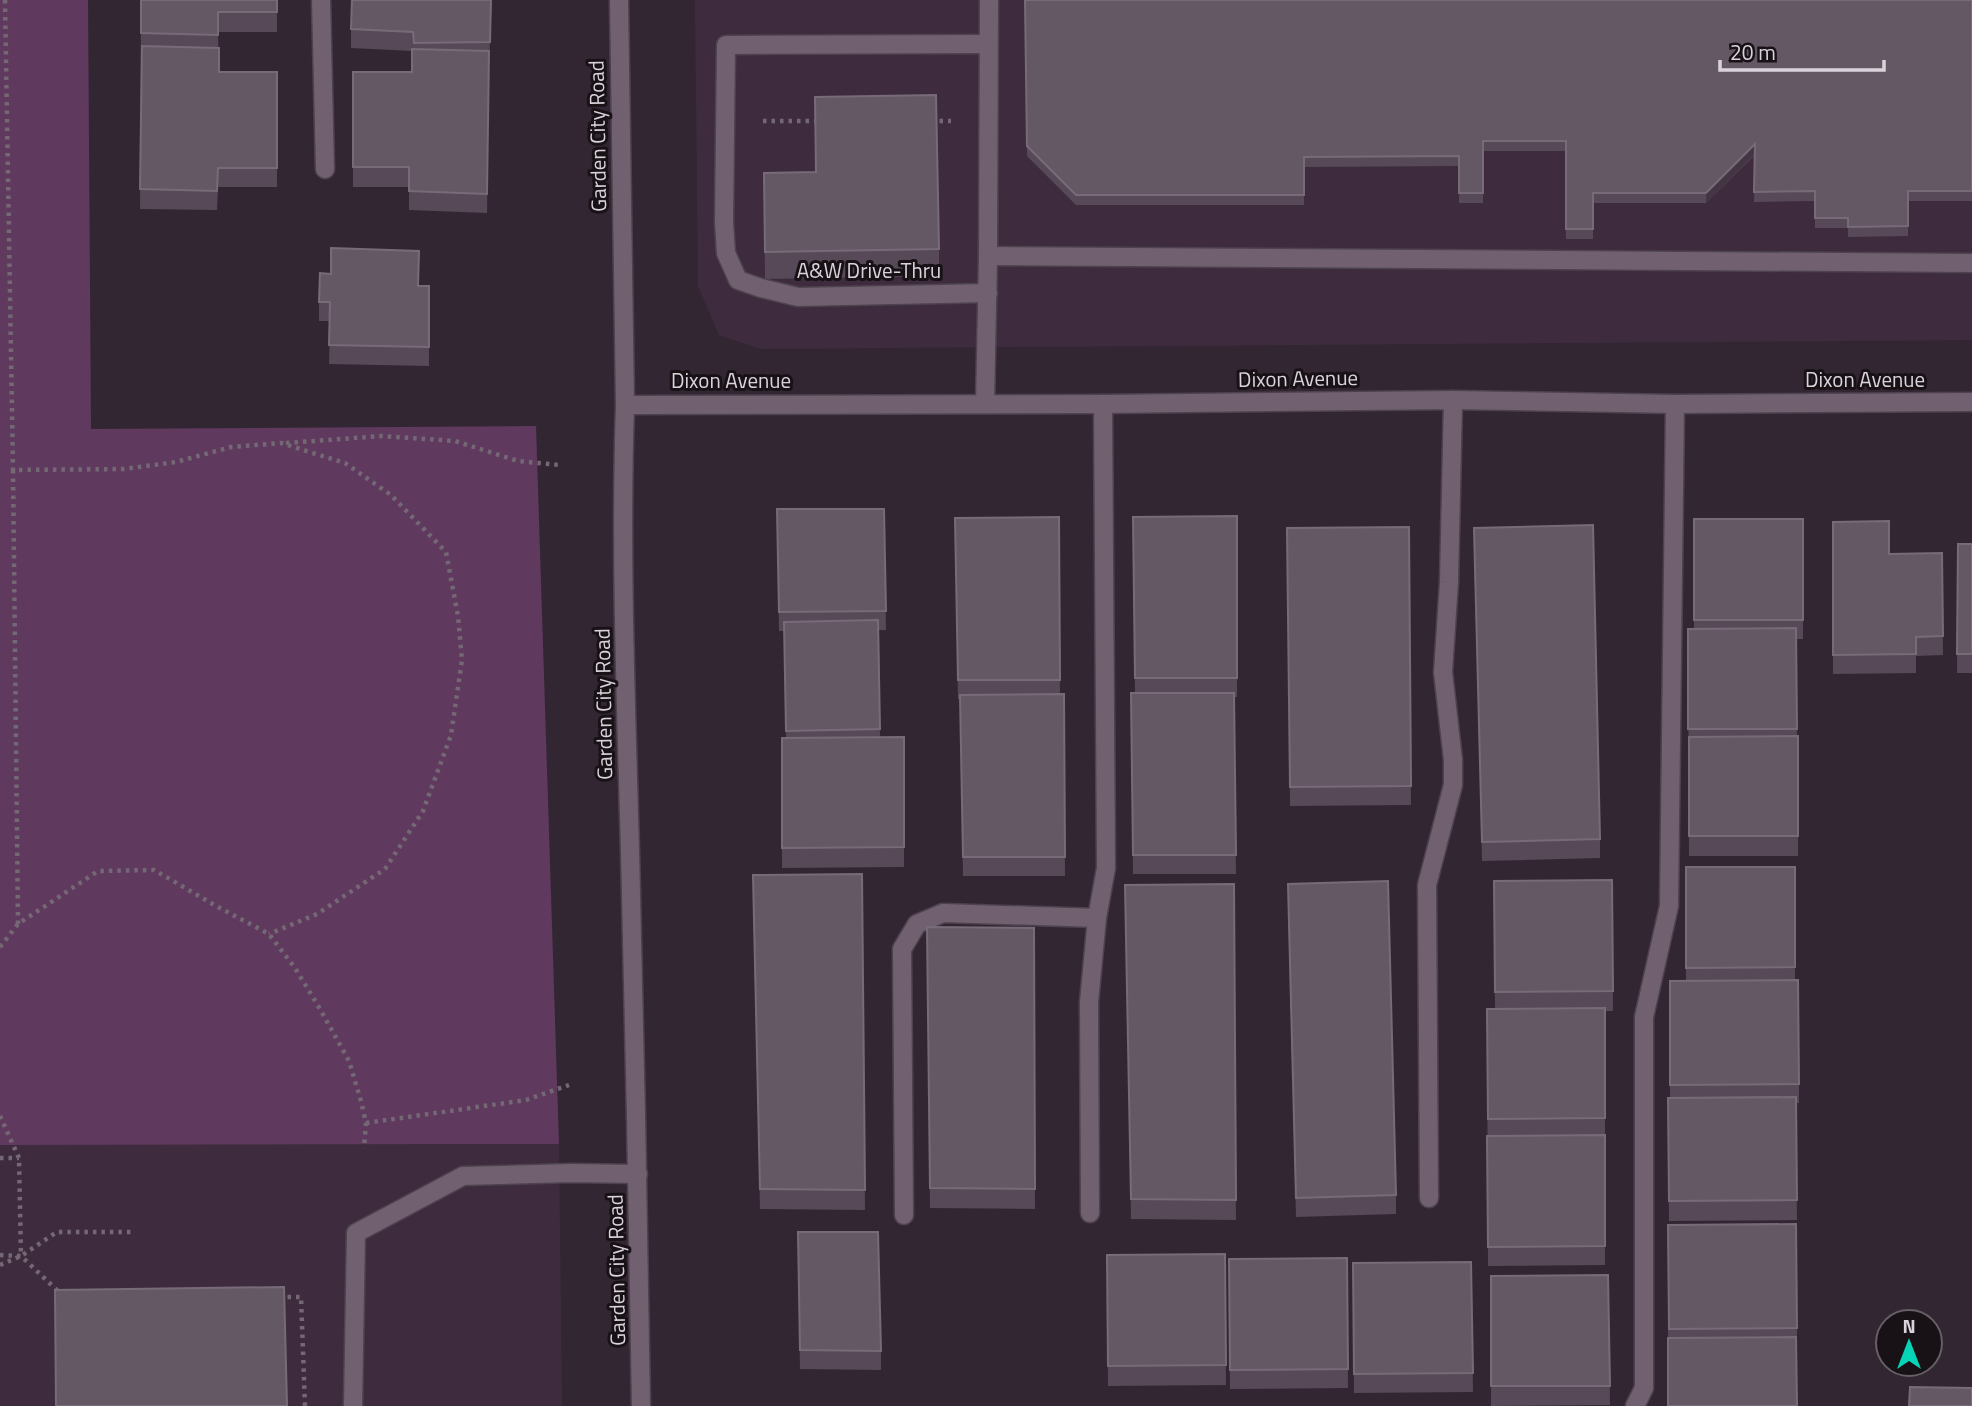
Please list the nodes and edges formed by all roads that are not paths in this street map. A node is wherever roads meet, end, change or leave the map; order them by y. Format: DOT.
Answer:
graph roads {
  1 [pos="321,0"];
  2 [pos="619,0"];
  3 [pos="989,0"];
  4 [pos="988,44"];
  5 [pos="325,169"];
  6 [pos="988,256"];
  7 [pos="1972,263"];
  8 [pos="988,293"];
  9 [pos="1453,400"];
  10 [pos="1972,402"];
  11 [pos="985,404"];
  12 [pos="1103,404"];
  13 [pos="1675,404"];
  14 [pos="625,405"];
  15 [pos="1097,918"];
  16 [pos="638,1174"];
  17 [pos="1429,1198"];
  18 [pos="1090,1213"];
  19 [pos="904,1215"];
  20 [pos="353,1406"];
  21 [pos="642,1406"];
  22 [pos="1635,1406"];
  1 -- 5 [label="street"];
  2 -- 14 [label="street, Garden City Road"];
  3 -- 4 [label="street"];
  4 -- 6 [label="street"];
  4 -- 8 [label="street, A&W Drive-Thru"];
  6 -- 7 [label="street"];
  6 -- 8 [label="street"];
  8 -- 11 [label="street"];
  9 -- 12 [label="street, Dixon Avenue"];
  9 -- 13 [label="street, Dixon Avenue"];
  9 -- 17 [label="street"];
  10 -- 13 [label="street, Dixon Avenue"];
  11 -- 12 [label="street, Dixon Avenue"];
  11 -- 14 [label="street, Dixon Avenue"];
  12 -- 15 [label="street"];
  13 -- 22 [label="street"];
  14 -- 16 [label="street, Garden City Road"];
  15 -- 18 [label="street"];
  15 -- 19 [label="street"];
  16 -- 20 [label="street"];
  16 -- 21 [label="street, Garden City Road"];
}
